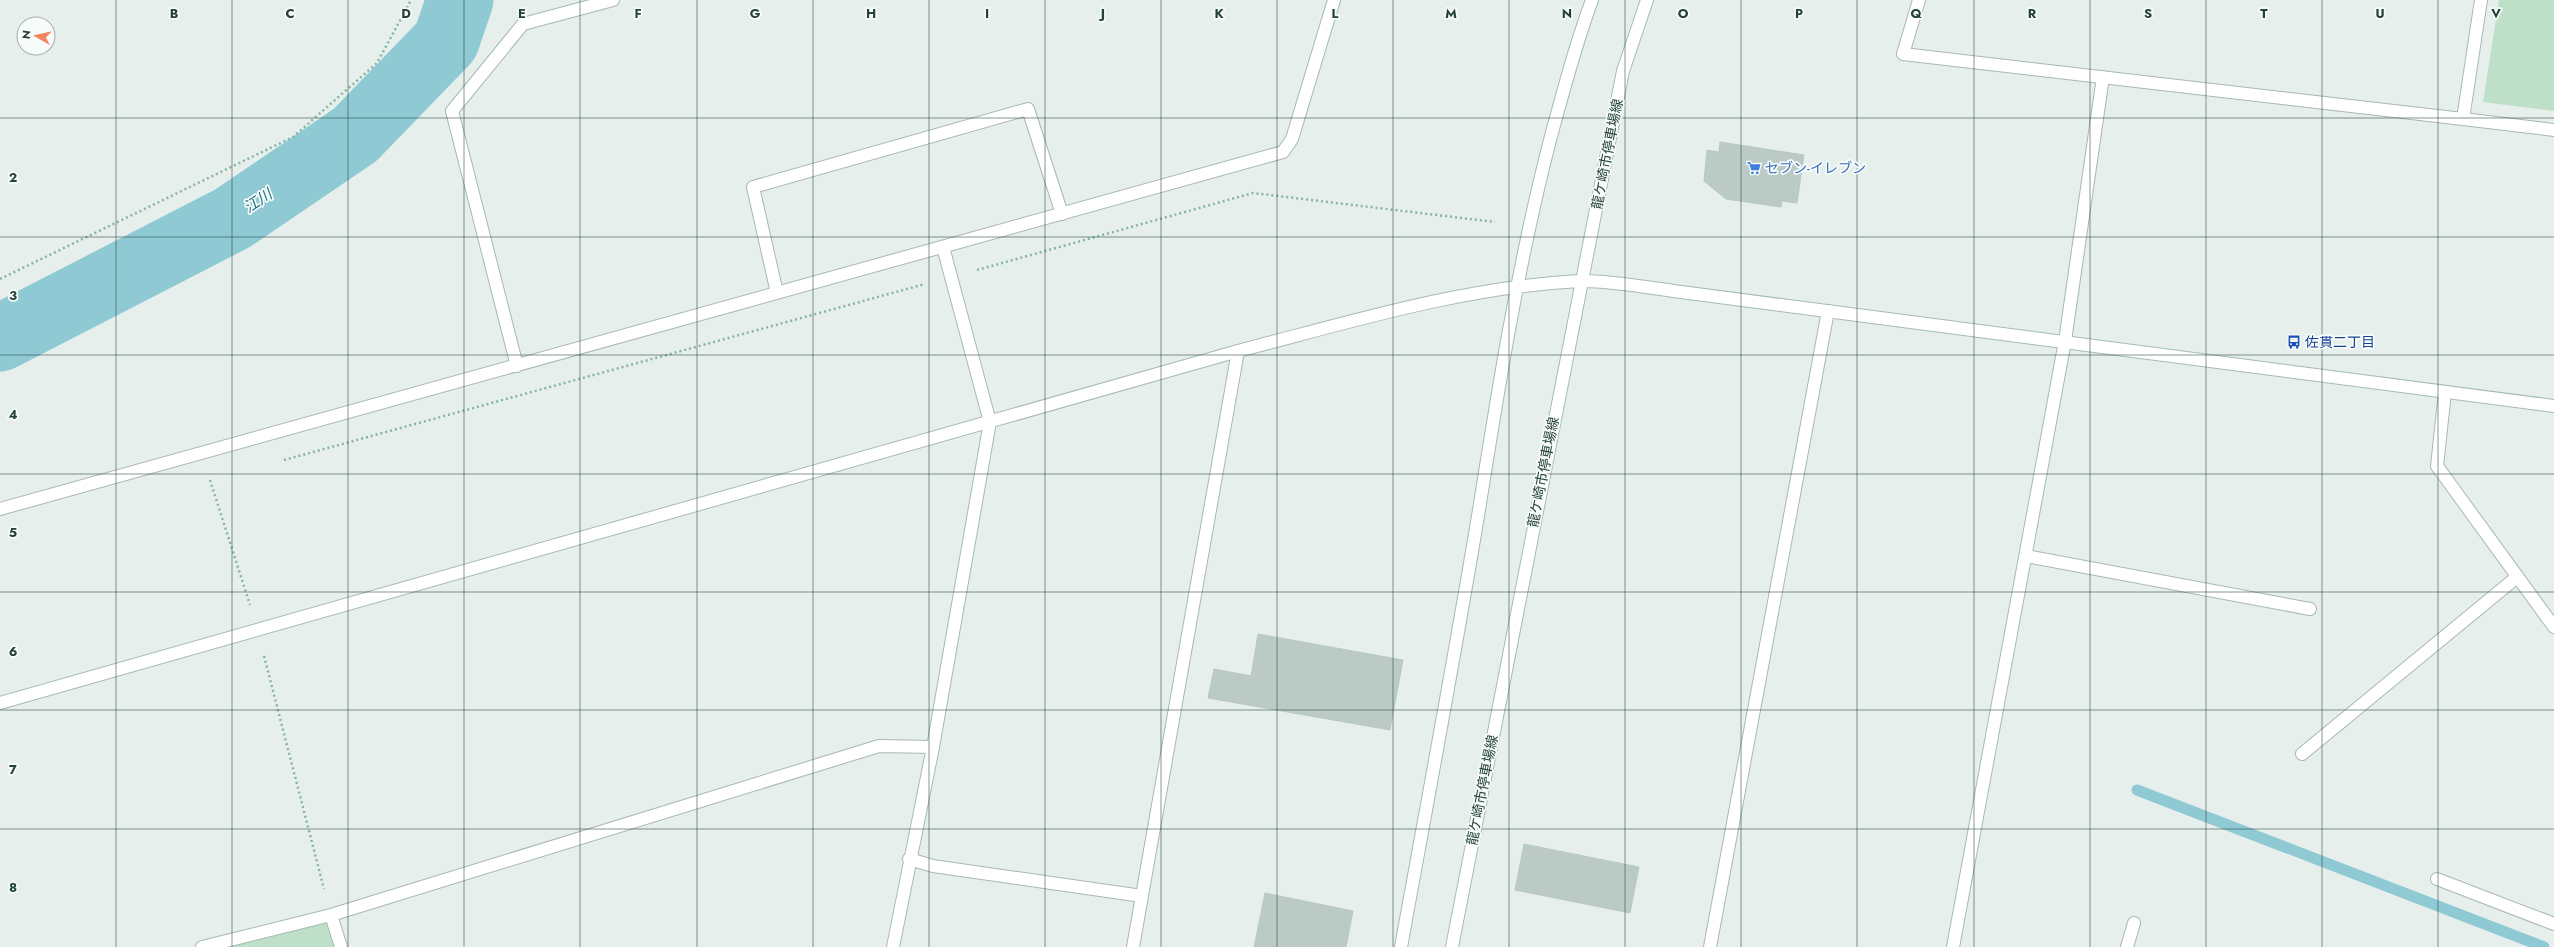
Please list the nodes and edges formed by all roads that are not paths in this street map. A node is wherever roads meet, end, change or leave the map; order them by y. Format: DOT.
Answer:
graph roads {
  1 [pos="613,0"];
  2 [pos="1334,0"];
  3 [pos="1592,0"];
  4 [pos="1647,0"];
  5 [pos="1919,0"];
  6 [pos="2481,0"];
  7 [pos="2104,77"];
  8 [pos="2463,119"];
  9 [pos="2554,130"];
  10 [pos="1062,214"];
  11 [pos="942,247"];
  12 [pos="1581,281"];
  13 [pos="1517,286"];
  14 [pos="777,293"];
  15 [pos="1828,311"];
  16 [pos="2065,341"];
  17 [pos="1238,351"];
  18 [pos="517,366"];
  19 [pos="2445,392"];
  20 [pos="2554,406"];
  21 [pos="990,422"];
  22 [pos="0,509"];
  23 [pos="2026,556"];
  24 [pos="2517,577"];
  25 [pos="2310,609"];
  26 [pos="2554,627"];
  27 [pos="0,703"];
  28 [pos="933,747"];
  29 [pos="2302,754"];
  30 [pos="909,859"];
  31 [pos="2437,879"];
  32 [pos="1142,896"];
  33 [pos="330,915"];
  34 [pos="2134,923"];
  35 [pos="2554,924"];
  36 [pos="202,947"];
  37 [pos="341,947"];
  38 [pos="893,947"];
  39 [pos="1133,947"];
  40 [pos="1401,947"];
  41 [pos="1452,947"];
  42 [pos="1710,947"];
  43 [pos="1953,947"];
  44 [pos="2127,947"];
  1 -- 18 [label="street"];
  2 -- 10 [label="street"];
  3 -- 13 [label="street"];
  4 -- 12 [label="street, 龍ケ崎市停車場線"];
  5 -- 7 [label="street"];
  6 -- 8 [label="street"];
  7 -- 8 [label="street"];
  7 -- 16 [label="street"];
  8 -- 9 [label="street"];
  10 -- 11 [label="street"];
  10 -- 14 [label="street"];
  11 -- 14 [label="street"];
  11 -- 21 [label="street"];
  12 -- 13 [label="street"];
  12 -- 15 [label="street"];
  12 -- 41 [label="street, 龍ケ崎市停車場線"];
  13 -- 17 [label="street"];
  13 -- 40 [label="street"];
  14 -- 18 [label="street"];
  15 -- 16 [label="street"];
  15 -- 42 [label="street"];
  16 -- 19 [label="street"];
  16 -- 23 [label="street"];
  17 -- 21 [label="street"];
  17 -- 32 [label="street"];
  18 -- 22 [label="street"];
  19 -- 20 [label="street"];
  19 -- 24 [label="street"];
  21 -- 27 [label="street"];
  21 -- 28 [label="street"];
  23 -- 25 [label="street"];
  23 -- 43 [label="street"];
  24 -- 26 [label="street"];
  24 -- 29 [label="street"];
  28 -- 30 [label="street"];
  28 -- 33 [label="street"];
  30 -- 32 [label="street"];
  30 -- 38 [label="street"];
  31 -- 35 [label="street"];
  32 -- 39 [label="street"];
  33 -- 36 [label="street"];
  33 -- 37 [label="street"];
  34 -- 44 [label="street"];
}
